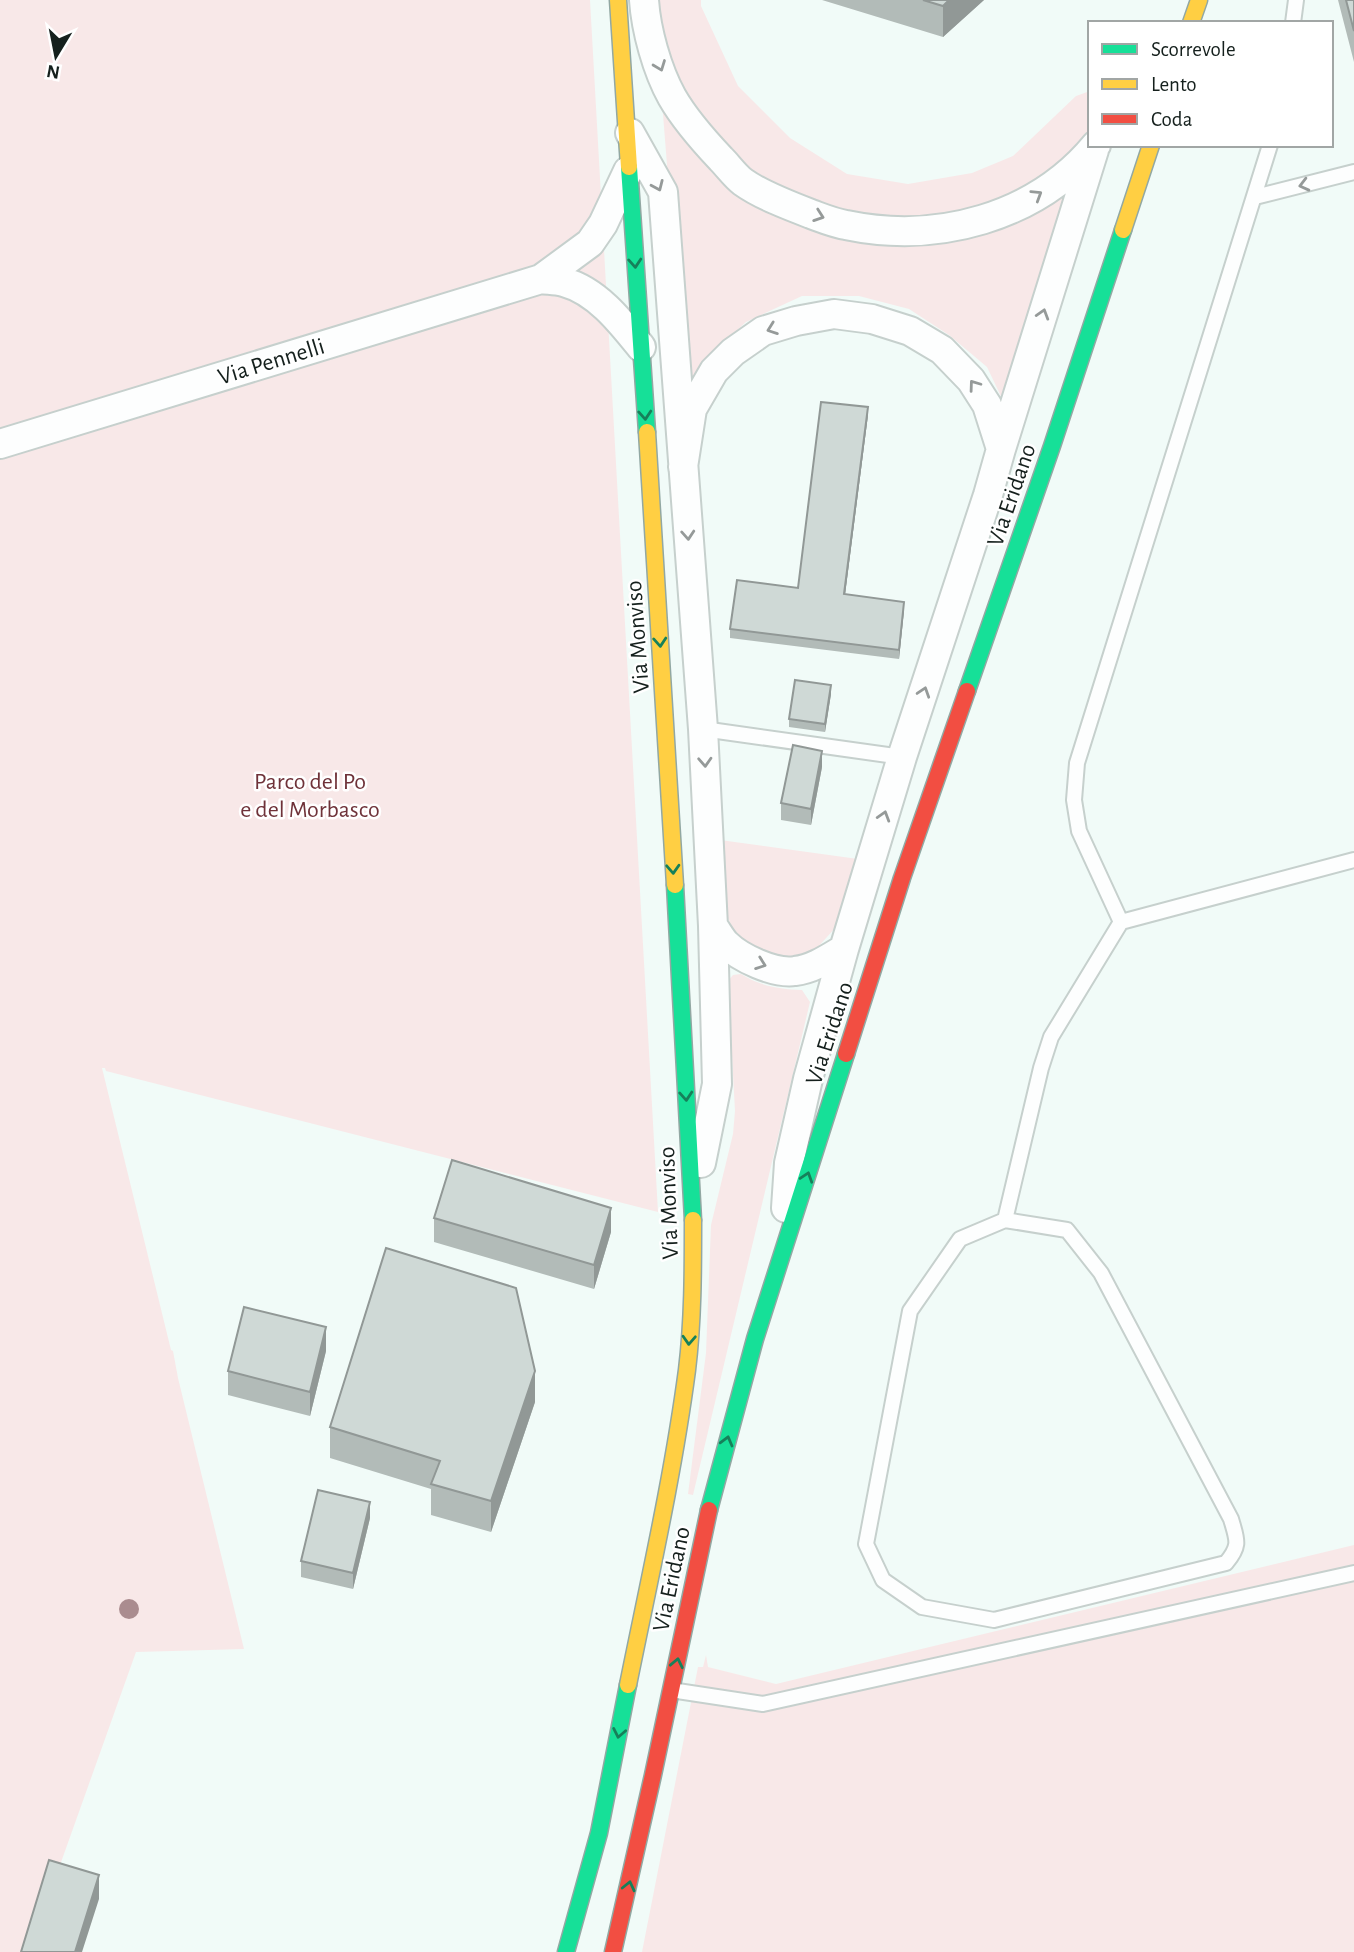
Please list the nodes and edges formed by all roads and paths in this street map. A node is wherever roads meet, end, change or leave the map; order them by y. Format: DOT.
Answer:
graph roads {
  1 [pos="618,0"];
  2 [pos="644,0"];
  3 [pos="1183,0"];
  4 [pos="1199,0"];
  5 [pos="1296,0"];
  6 [pos="1174,21"];
  7 [pos="1192,21"];
  8 [pos="1293,21"];
  9 [pos="626,126"];
  10 [pos="1095,147"];
  11 [pos="1096,147"];
  12 [pos="1150,147"];
  13 [pos="1269,147"];
  14 [pos="629,170"];
  15 [pos="1354,172"];
  16 [pos="1255,197"];
  17 [pos="541,279"];
  18 [pos="641,347"];
  19 [pos="0,444"];
  20 [pos="1001,449"];
  21 [pos="683,467"];
  22 [pos="703,729"];
  23 [pos="902,757"];
  24 [pos="1354,860"];
  25 [pos="1121,922"];
  26 [pos="713,926"];
  27 [pos="844,948"];
  28 [pos="693,1202"];
  29 [pos="1004,1220"];
  30 [pos="782,1256"];
  31 [pos="693,1272"];
  32 [pos="1354,1573"];
  33 [pos="671,1690"];
  34 [pos="566,1952"];
  35 [pos="613,1952"];
  1 -- 9 [label="main road, Via Monviso"];
  2 -- 10 [label="street, one-way"];
  3 -- 6 [label="street"];
  4 -- 7 [label="main road"];
  5 -- 8 [label="lane"];
  9 -- 14 [label="main road, Via Monviso"];
  9 -- 21 [label="street, one-way"];
  20 -- 11 [label="street, one-way"];
  30 -- 12 [label="main road, Via Eridano, one-way"];
  13 -- 16 [label="lane"];
  14 -- 17 [label="street, Via Pennelli"];
  14 -- 18 [label="main road, Via Monviso, one-way"];
  15 -- 16 [label="lane, one-way"];
  16 -- 25 [label="lane"];
  17 -- 18 [label="street, Via Pennelli"];
  17 -- 19 [label="street, Via Pennelli"];
  18 -- 28 [label="main road, Via Monviso, one-way"];
  20 -- 21 [label="street, one-way"];
  23 -- 20 [label="street, one-way"];
  21 -- 22 [label="street, one-way"];
  22 -- 23 [label="lane"];
  22 -- 26 [label="street, one-way"];
  27 -- 23 [label="street, one-way"];
  24 -- 25 [label="lane"];
  25 -- 29 [label="lane"];
  26 -- 27 [label="street, one-way"];
  26 -- 28 [label="street"];
  27 -- 30 [label="street"];
  28 -- 31 [label="main road, Via Monviso"];
  29 -- 29 [label="lane"];
  33 -- 30 [label="main road, Via Eridano, one-way"];
  31 -- 34 [label="main road, Via Eridano, one-way"];
  32 -- 33 [label="lane"];
  35 -- 33 [label="main road, Via Eridano, one-way"];
}
